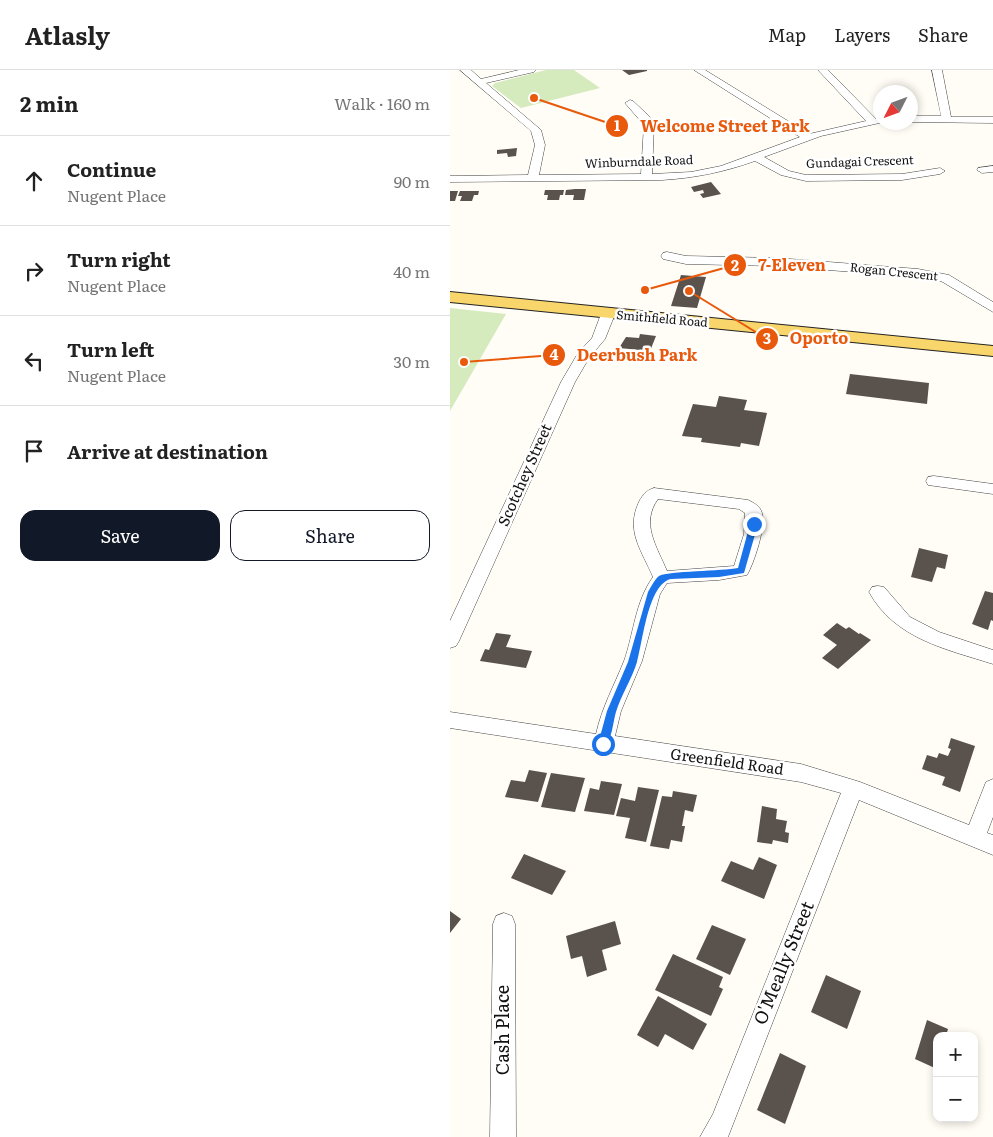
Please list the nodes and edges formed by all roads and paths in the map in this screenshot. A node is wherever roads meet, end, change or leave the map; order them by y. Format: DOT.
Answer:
graph roads {
  1 [pos="465,70"];
  2 [pos="531,70"];
  3 [pos="699,70"];
  4 [pos="823,70"];
  5 [pos="937,70"];
  6 [pos="480,82"];
  7 [pos="630,103"];
  8 [pos="873,118"];
  9 [pos="918,119"];
  10 [pos="947,119"];
  11 [pos="993,120"];
  12 [pos="873,123"];
  13 [pos="807,138"];
  14 [pos="756,157"];
  15 [pos="940,171"];
  16 [pos="646,177"];
  17 [pos="533,178"];
  18 [pos="450,179"];
  19 [pos="667,256"];
  20 [pos="450,297"];
  21 [pos="993,308"];
  22 [pos="608,314"];
  23 [pos="993,351"];
  24 [pos="934,481"];
  25 [pos="993,489"];
  26 [pos="662,578"];
  27 [pos="878,592"];
  28 [pos="450,641"];
  29 [pos="993,656"];
  30 [pos="450,720"];
  31 [pos="603,744"];
  32 [pos="853,788"];
  33 [pos="993,788"];
  34 [pos="984,842"];
  35 [pos="504,924"];
  36 [pos="503,1137"];
  37 [pos="713,1137"];
  1 -- 6 [label="street"];
  2 -- 6 [label="street"];
  3 -- 13 [label="street"];
  4 -- 8 [label="street"];
  5 -- 10 [label="street"];
  6 -- 17 [label="street"];
  7 -- 16 [label="street"];
  9 -- 10 [label="street"];
  10 -- 11 [label="street"];
  12 -- 13 [label="street, Winburndale Road"];
  13 -- 14 [label="street, Winburndale Road"];
  14 -- 15 [label="street, Gundagai Crescent"];
  14 -- 16 [label="street, Winburndale Road"];
  16 -- 17 [label="street, Winburndale Road"];
  17 -- 18 [label="street, Winburndale Road"];
  19 -- 21 [label="street, Rogan Crescent"];
  20 -- 22 [label="main road, Smithfield Road"];
  22 -- 23 [label="main road, Smithfield Road"];
  22 -- 28 [label="street, Scotchey Street"];
  24 -- 25 [label="street"];
  26 -- 26 [label="street"];
  26 -- 31 [label="street"];
  27 -- 29 [label="street"];
  30 -- 31 [label="street, Greenfield Road"];
  31 -- 32 [label="street, Greenfield Road"];
  32 -- 34 [label="street, Greenfield Road"];
  32 -- 37 [label="street, O'Meally Street"];
  33 -- 34 [label="street"];
  35 -- 36 [label="street, Cash Place"];
}
